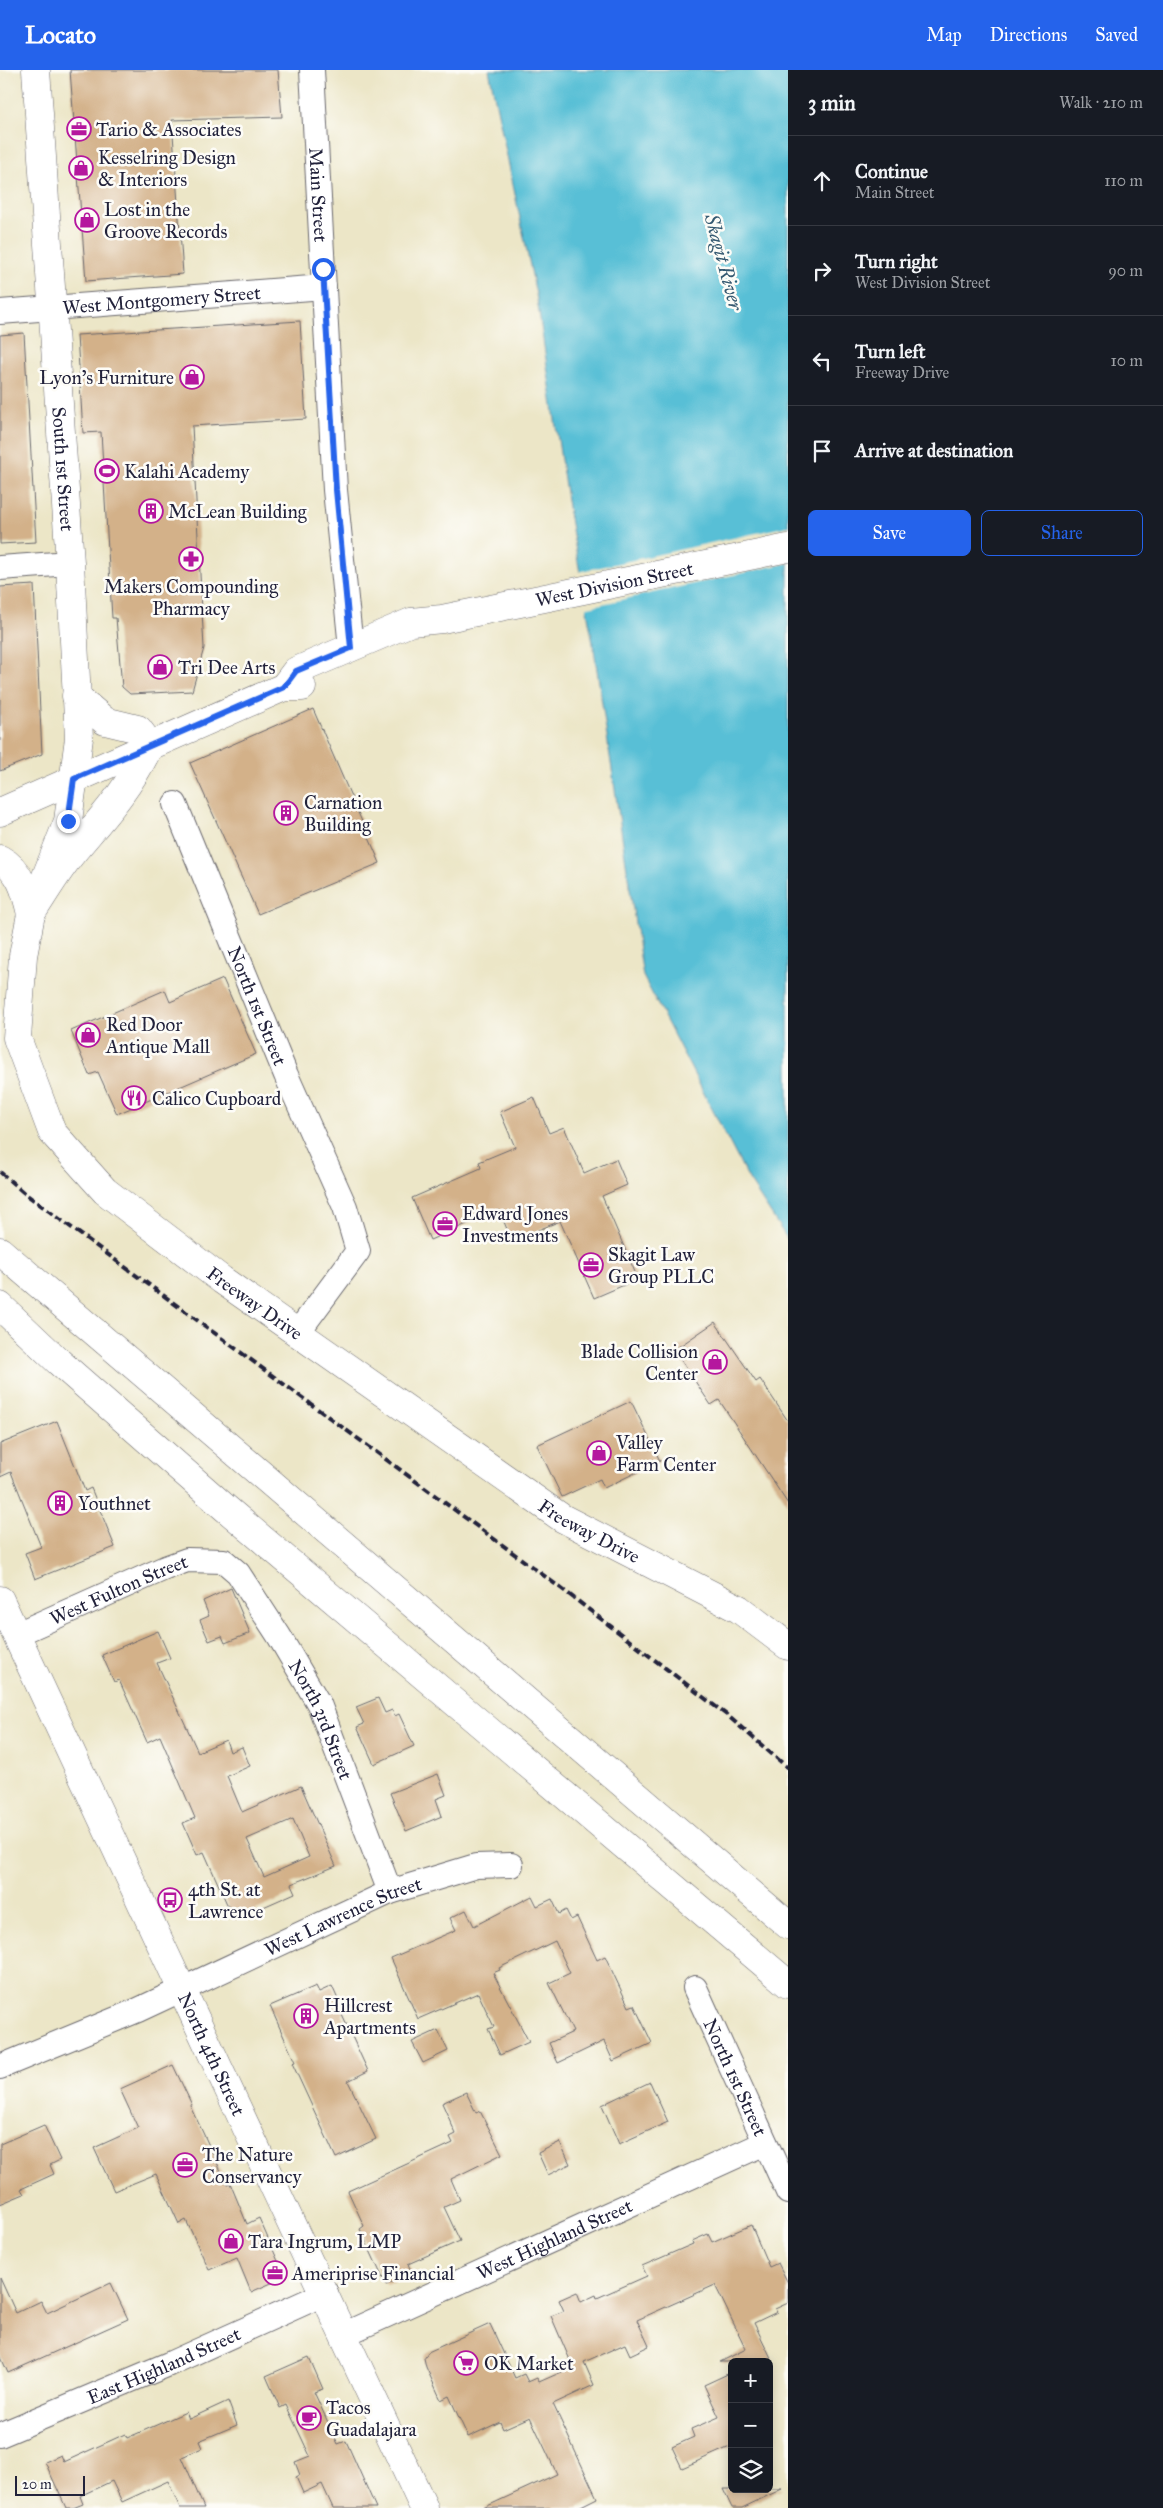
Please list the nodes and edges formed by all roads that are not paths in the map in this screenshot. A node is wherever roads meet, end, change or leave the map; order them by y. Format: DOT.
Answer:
graph roads {
  1 [pos="36,70"];
  2 [pos="312,70"];
  3 [pos="324,287"];
  4 [pos="52,309"];
  5 [pos="0,312"];
  6 [pos="788,548"];
  7 [pos="70,562"];
  8 [pos="0,568"];
  9 [pos="452,617"];
  10 [pos="351,648"];
  11 [pos="284,687"];
  12 [pos="76,696"];
  13 [pos="150,745"];
  14 [pos="74,779"];
  15 [pos="175,804"];
  16 [pos="0,812"];
  17 [pos="0,859"];
  18 [pos="31,914"];
  19 [pos="0,1251"];
  20 [pos="0,1306"];
  21 [pos="298,1332"];
  22 [pos="224,1562"];
  23 [pos="0,1600"];
  24 [pos="8,1638"];
  25 [pos="788,1646"];
  26 [pos="511,1865"];
  27 [pos="390,1892"];
  28 [pos="788,1925"];
  29 [pos="788,1984"];
  30 [pos="695,1988"];
  31 [pos="182,1989"];
  32 [pos="0,2067"];
  33 [pos="764,2142"];
  34 [pos="788,2192"];
  35 [pos="326,2293"];
  36 [pos="345,2334"];
  37 [pos="0,2435"];
  38 [pos="424,2508"];
  1 -- 4 [label="main road, South 1st Street"];
  2 -- 3 [label="street, Main Street"];
  3 -- 4 [label="street, West Montgomery Street"];
  3 -- 10 [label="street, Main Street"];
  4 -- 5 [label="street, West Montgomery Street"];
  4 -- 7 [label="main road, South 1st Street"];
  6 -- 9 [label="main road, West Division Street"];
  7 -- 8 [label="street"];
  7 -- 12 [label="main road, South 1st Street"];
  9 -- 10 [label="main road, West Division Street"];
  9 -- 11 [label="main road, West Division Street"];
  10 -- 11 [label="main road, West Division Street"];
  11 -- 13 [label="main road, West Division Street"];
  12 -- 13 [label="main road"];
  12 -- 14 [label="main road, South 1st Street"];
  13 -- 14 [label="main road, West Division Street"];
  13 -- 18 [label="main road"];
  14 -- 16 [label="main road, West Division Street"];
  14 -- 18 [label="main road, Freeway Drive"];
  15 -- 21 [label="street, North 1st Street"];
  17 -- 18 [label="main road"];
  18 -- 21 [label="main road, Freeway Drive"];
  19 -- 28 [label="main road"];
  20 -- 29 [label="main road"];
  21 -- 25 [label="main road, Freeway Drive"];
  22 -- 24 [label="street, West Fulton Street"];
  22 -- 27 [label="street, North 3rd Street"];
  23 -- 24 [label="main road, North 4th Street"];
  24 -- 31 [label="main road, North 4th Street"];
  26 -- 27 [label="street, West Lawrence Street"];
  27 -- 31 [label="street, West Lawrence Street"];
  30 -- 33 [label="street, North 1st Street"];
  31 -- 32 [label="street, West Lawrence Street"];
  31 -- 35 [label="main road, North 4th Street"];
  33 -- 34 [label="street, North 1st Street"];
  33 -- 36 [label="street, West Highland Street"];
  35 -- 36 [label="main road, North 4th Street"];
  35 -- 37 [label="street, East Highland Street"];
  36 -- 38 [label="main road, North 4th Street"];
}
